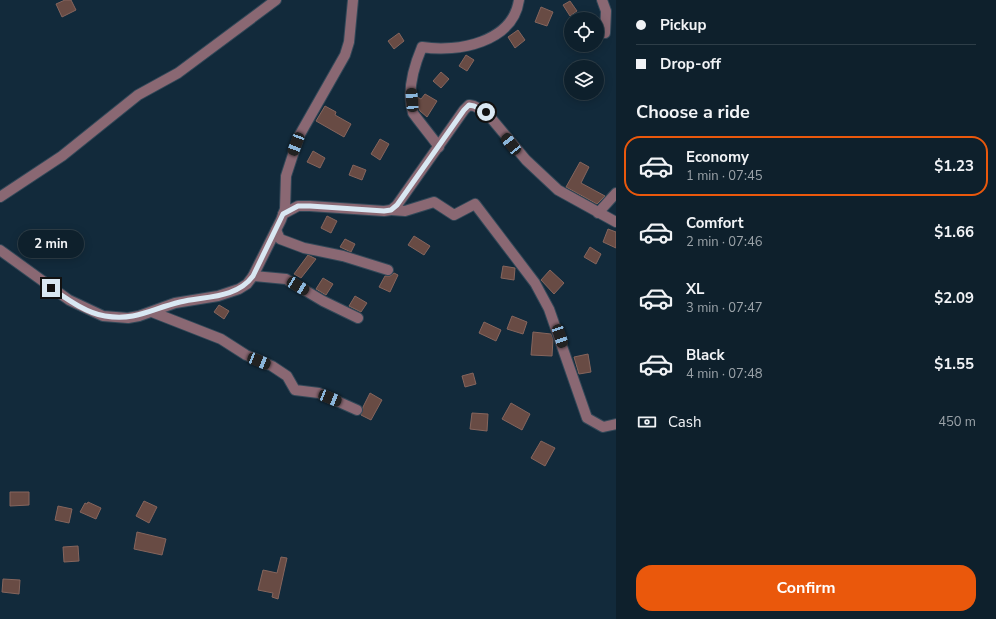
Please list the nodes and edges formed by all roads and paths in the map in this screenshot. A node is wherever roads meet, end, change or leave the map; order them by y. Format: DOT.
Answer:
graph roads {
  1 [pos="276,0"];
  2 [pos="353,0"];
  3 [pos="519,0"];
  4 [pos="602,0"];
  5 [pos="605,33"];
  6 [pos="439,147"];
  7 [pos="616,193"];
  8 [pos="0,197"];
  9 [pos="391,210"];
  10 [pos="598,213"];
  11 [pos="283,214"];
  12 [pos="616,222"];
  13 [pos="276,230"];
  14 [pos="0,250"];
  15 [pos="388,270"];
  16 [pos="253,276"];
  17 [pos="152,312"];
  18 [pos="358,318"];
  19 [pos="357,410"];
  20 [pos="616,424"];
  1 -- 8 [label="street"];
  2 -- 11 [label="street"];
  3 -- 6 [label="street"];
  4 -- 5 [label="street"];
  6 -- 9 [label="street"];
  6 -- 10 [label="street"];
  7 -- 10 [label="street"];
  9 -- 11 [label="street"];
  9 -- 20 [label="street"];
  10 -- 12 [label="street"];
  11 -- 13 [label="street"];
  13 -- 15 [label="street"];
  13 -- 16 [label="street"];
  14 -- 17 [label="street"];
  16 -- 17 [label="street"];
  16 -- 18 [label="street"];
  17 -- 19 [label="street"];
}
